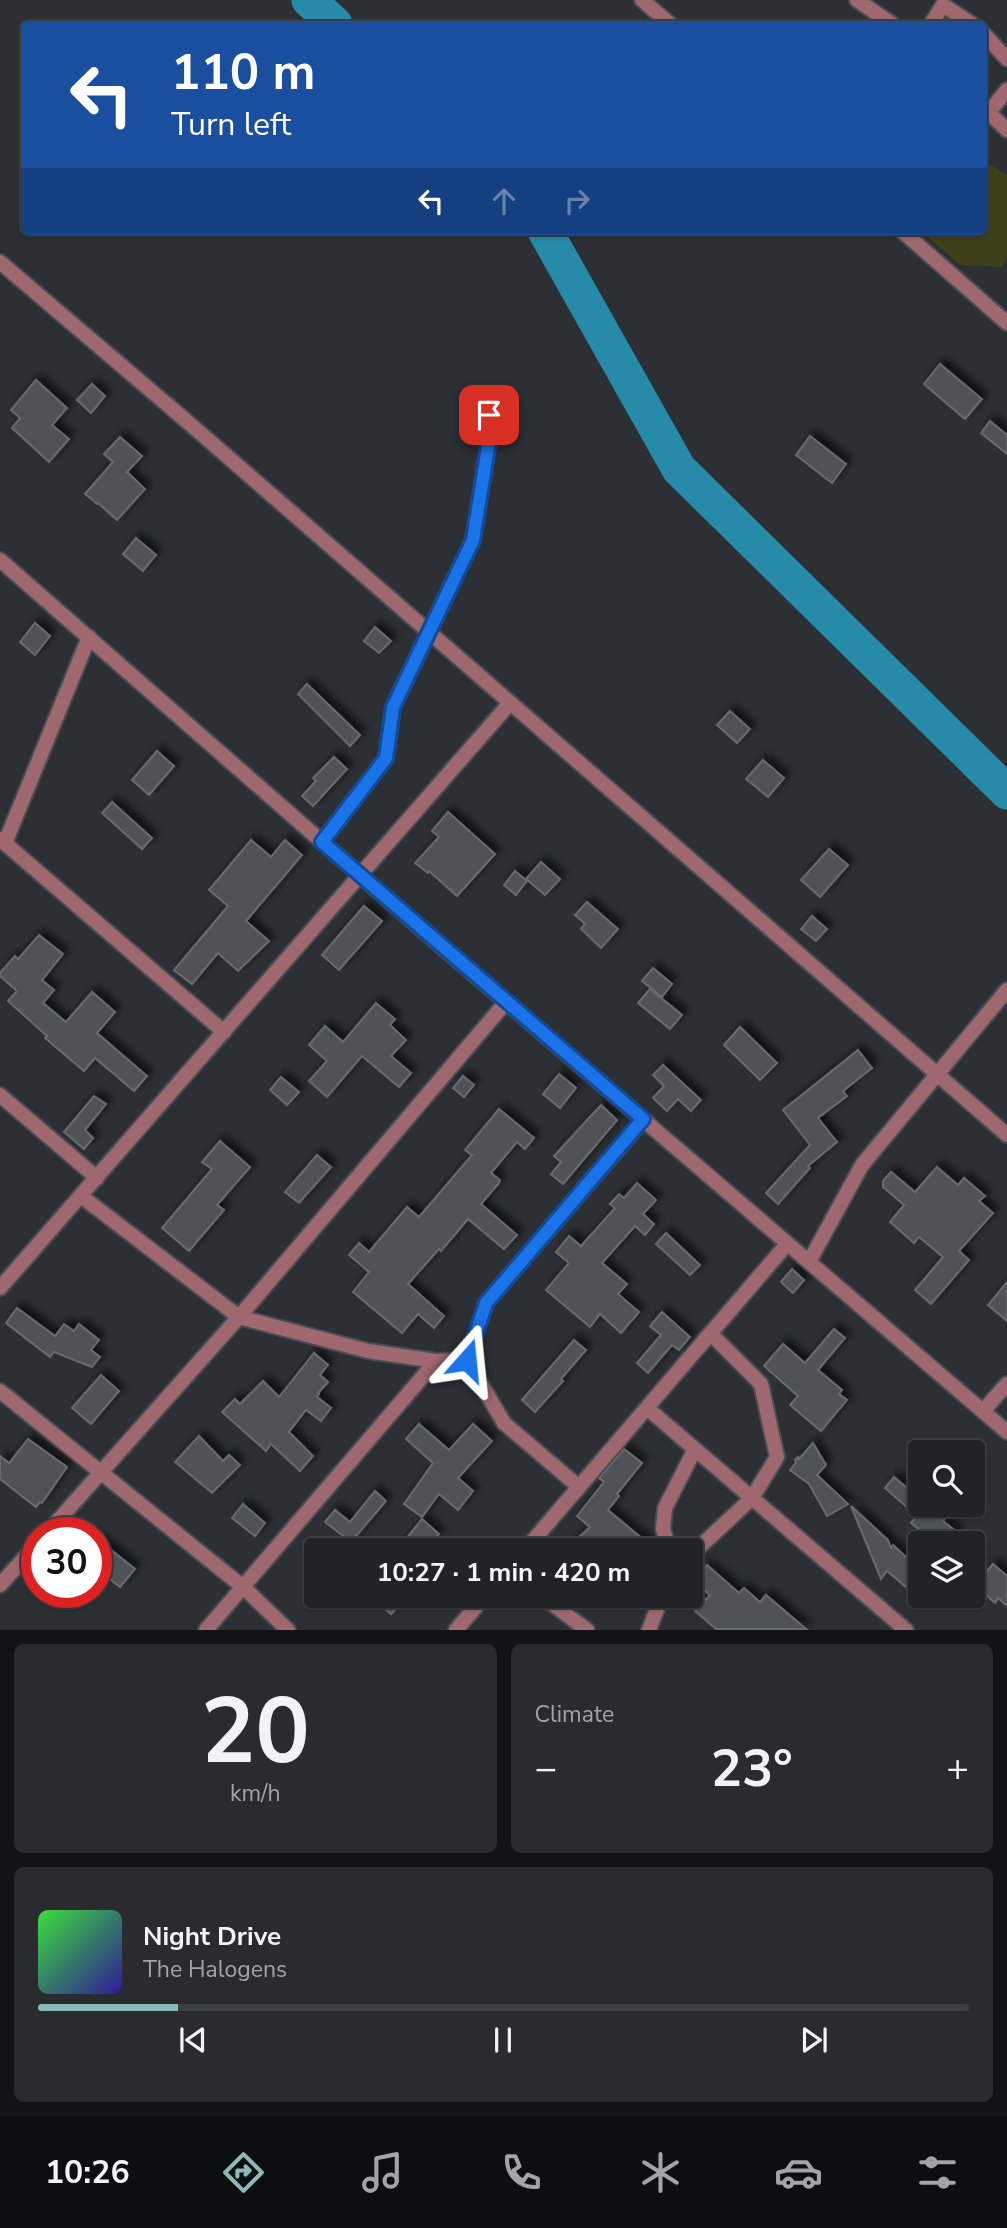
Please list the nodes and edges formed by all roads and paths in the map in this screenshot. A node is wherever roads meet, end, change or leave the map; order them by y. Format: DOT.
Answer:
graph roads {
  1 [pos="642,0"];
  2 [pos="857,0"];
  3 [pos="942,2"];
  4 [pos="666,21"];
  5 [pos="888,21"];
  6 [pos="932,21"];
  7 [pos="968,21"];
  8 [pos="987,37"];
  9 [pos="1007,59"];
  10 [pos="1007,90"];
  11 [pos="987,109"];
  12 [pos="987,111"];
  13 [pos="1007,130"];
  14 [pos="907,235"];
  15 [pos="0,262"];
  16 [pos="1007,323"];
  17 [pos="489,415"];
  18 [pos="0,560"];
  19 [pos="430,633"];
  20 [pos="89,637"];
  21 [pos="510,703"];
  22 [pos="2,841"];
  23 [pos="322,842"];
  24 [pos="360,876"];
  25 [pos="1007,989"];
  26 [pos="506,1002"];
  27 [pos="224,1032"];
  28 [pos="936,1074"];
  29 [pos="0,1095"];
  30 [pos="643,1119"];
  31 [pos="1007,1135"];
  32 [pos="97,1178"];
  33 [pos="81,1196"];
  34 [pos="787,1244"];
  35 [pos="809,1262"];
  36 [pos="0,1288"];
  37 [pos="239,1317"];
  38 [pos="710,1334"];
  39 [pos="467,1360"];
  40 [pos="436,1361"];
  41 [pos="1007,1384"];
  42 [pos="0,1391"];
  43 [pos="647,1408"];
  44 [pos="983,1411"];
  45 [pos="1007,1432"];
  46 [pos="695,1449"];
  47 [pos="101,1473"];
  48 [pos="579,1487"];
  49 [pos="752,1498"];
  50 [pos="61,1517"];
  51 [pos="535,1538"];
  52 [pos="665,1538"];
  53 [pos="703,1544"];
  54 [pos="21,1562"];
  55 [pos="0,1585"];
  56 [pos="243,1587"];
  57 [pos="474,1608"];
  58 [pos="558,1608"];
  59 [pos="657,1608"];
  60 [pos="206,1629"];
  61 [pos="288,1629"];
  62 [pos="456,1629"];
  63 [pos="587,1629"];
  64 [pos="649,1629"];
  65 [pos="906,1629"];
  1 -- 4 [label="street"];
  2 -- 5 [label="street"];
  3 -- 6 [label="street"];
  3 -- 7 [label="street"];
  8 -- 9 [label="street"];
  10 -- 11 [label="street"];
  12 -- 13 [label="street"];
  14 -- 16 [label="street"];
  15 -- 19 [label="street"];
  17 -- 19 [label="street"];
  18 -- 20 [label="street"];
  19 -- 21 [label="street"];
  19 -- 23 [label="street"];
  20 -- 22 [label="street"];
  20 -- 23 [label="street"];
  21 -- 24 [label="street"];
  21 -- 28 [label="street"];
  22 -- 27 [label="street"];
  23 -- 24 [label="street"];
  24 -- 26 [label="street"];
  24 -- 27 [label="street"];
  25 -- 28 [label="street"];
  26 -- 30 [label="street"];
  26 -- 37 [label="street"];
  27 -- 32 [label="street"];
  28 -- 31 [label="street"];
  28 -- 35 [label="street"];
  29 -- 32 [label="street"];
  30 -- 34 [label="street"];
  30 -- 39 [label="street"];
  32 -- 33 [label="street"];
  33 -- 36 [label="street"];
  33 -- 37 [label="street"];
  34 -- 35 [label="street"];
  34 -- 38 [label="street"];
  35 -- 44 [label="street"];
  37 -- 40 [label="street"];
  37 -- 47 [label="street"];
  38 -- 43 [label="street"];
  38 -- 49 [label="street"];
  39 -- 40 [label="street"];
  39 -- 48 [label="street"];
  40 -- 56 [label="street"];
  41 -- 44 [label="street"];
  42 -- 47 [label="street"];
  43 -- 46 [label="street"];
  43 -- 48 [label="street"];
  44 -- 45 [label="street"];
  46 -- 49 [label="street"];
  46 -- 52 [label="street"];
  47 -- 50 [label="street"];
  47 -- 56 [label="street"];
  48 -- 51 [label="street"];
  49 -- 53 [label="street"];
  49 -- 65 [label="street"];
  54 -- 55 [label="street"];
  56 -- 60 [label="street"];
  56 -- 61 [label="street"];
  57 -- 62 [label="street"];
  58 -- 63 [label="street"];
  59 -- 64 [label="street"];
}
